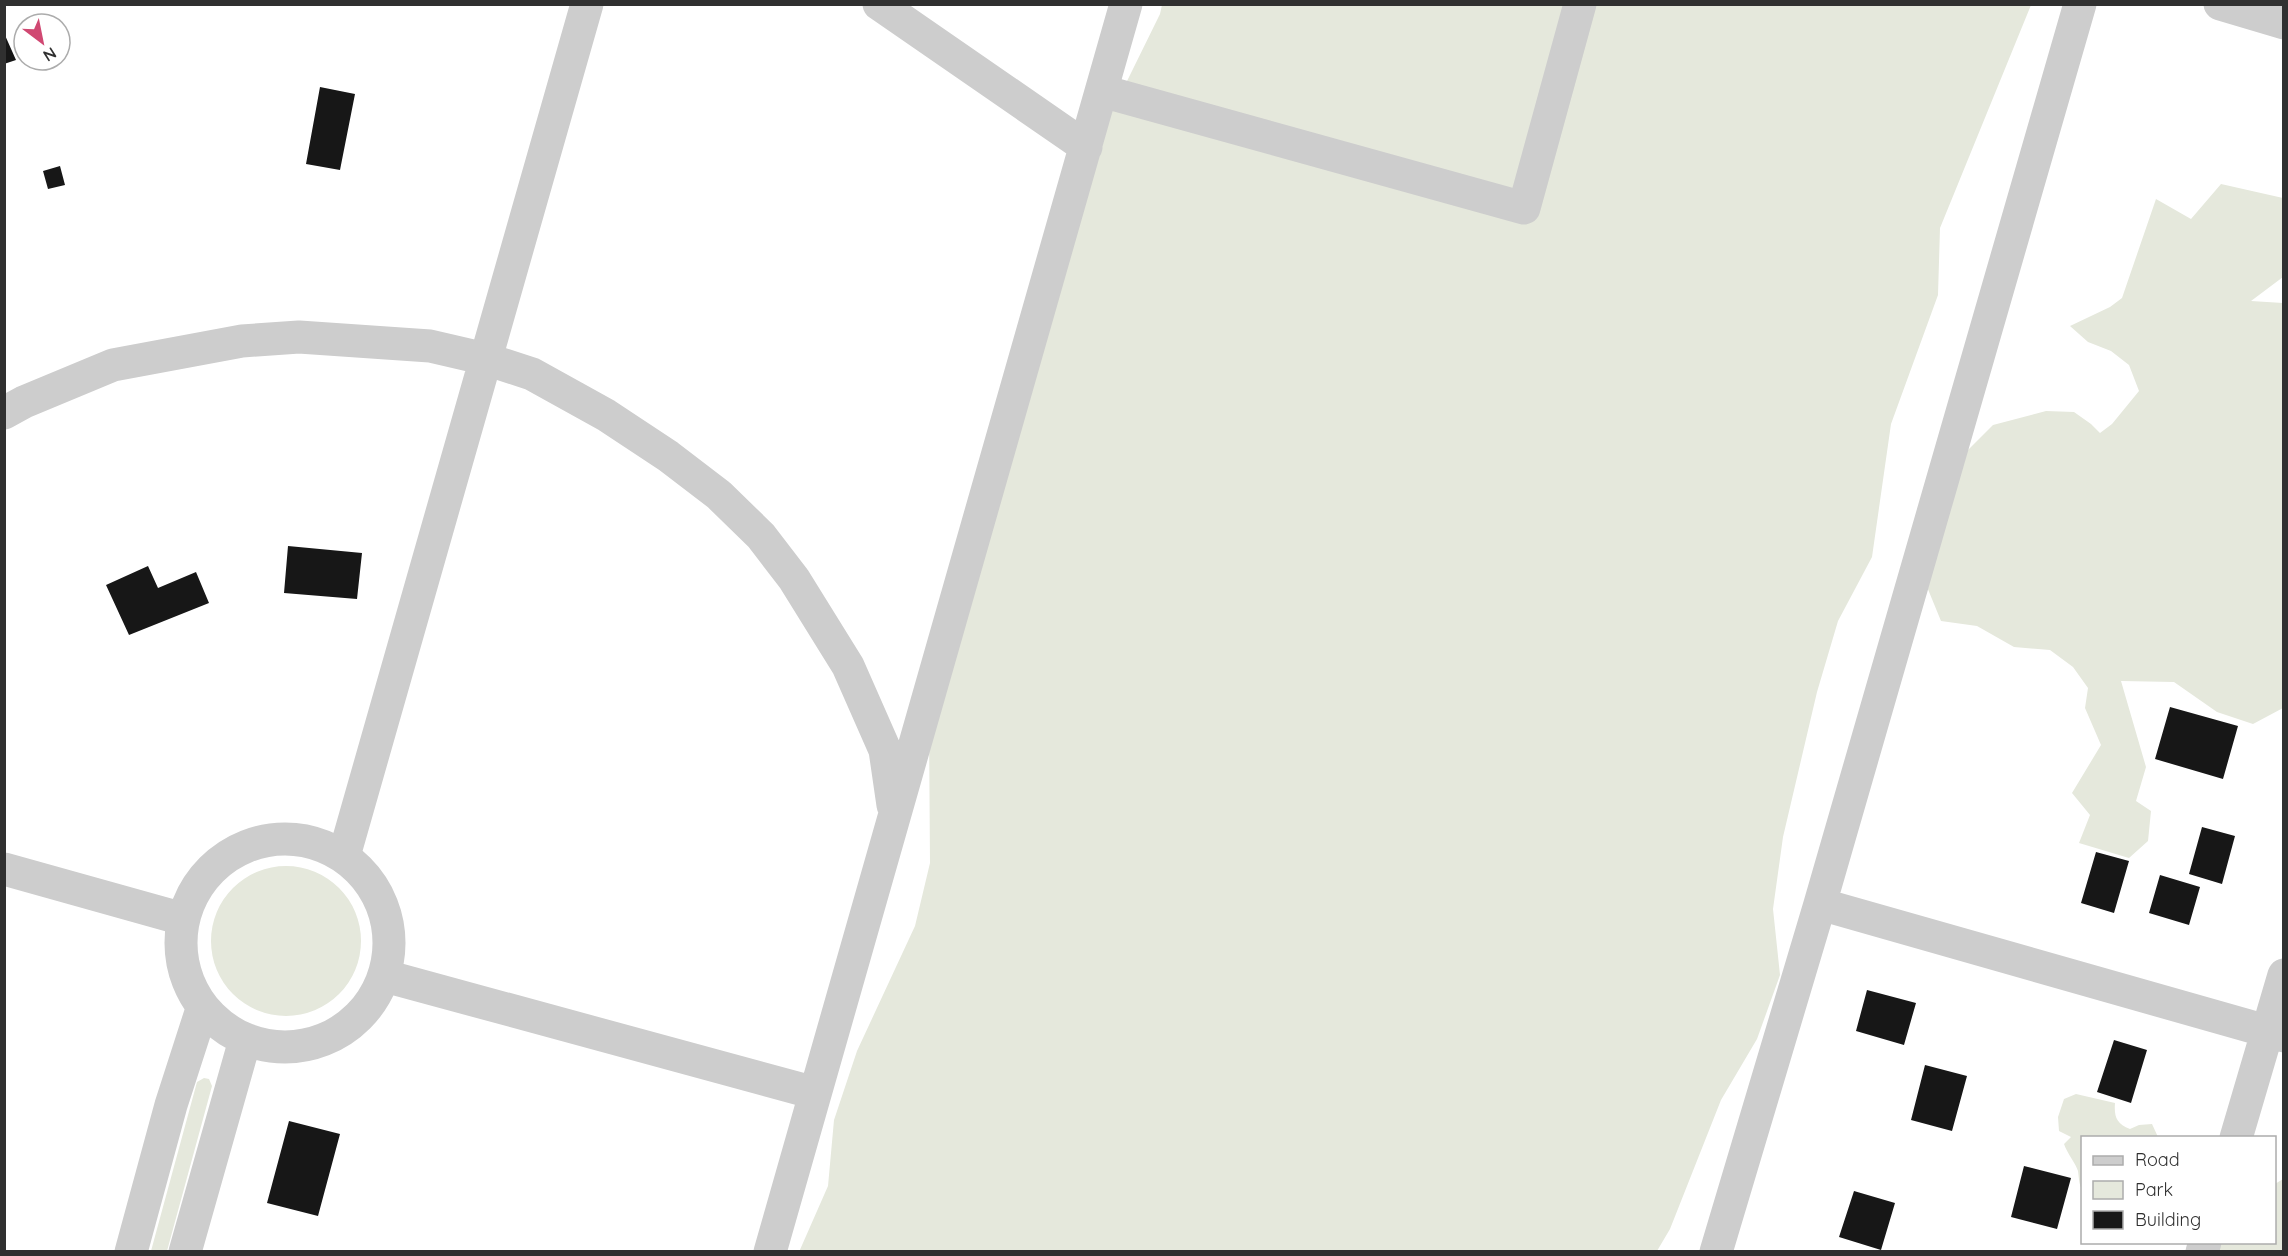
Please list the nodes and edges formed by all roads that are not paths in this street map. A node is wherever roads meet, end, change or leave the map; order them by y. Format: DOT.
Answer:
graph roads {
  1 [pos="587,4"];
  2 [pos="879,4"];
  3 [pos="1126,4"];
  4 [pos="1580,4"];
  5 [pos="2080,4"];
  6 [pos="2220,4"];
  7 [pos="2283,23"];
  8 [pos="1102,91"];
  9 [pos="1086,147"];
  10 [pos="486,359"];
  11 [pos="4,413"];
  12 [pos="895,815"];
  13 [pos="344,856"];
  14 [pos="4,869"];
  15 [pos="1820,904"];
  16 [pos="183,918"];
  17 [pos="2283,975"];
  18 [pos="386,976"];
  19 [pos="202,1009"];
  20 [pos="2275,1034"];
  21 [pos="244,1041"];
  22 [pos="816,1094"];
  23 [pos="2236,1136"];
  24 [pos="131,1251"];
  25 [pos="185,1251"];
  26 [pos="770,1251"];
  27 [pos="1716,1251"];
  1 -- 10 [label="street"];
  2 -- 9 [label="street"];
  3 -- 8 [label="street"];
  4 -- 8 [label="street"];
  5 -- 15 [label="street"];
  6 -- 7 [label="street"];
  8 -- 9 [label="street"];
  9 -- 12 [label="street"];
  10 -- 11 [label="street"];
  10 -- 12 [label="street"];
  10 -- 13 [label="street"];
  12 -- 22 [label="street"];
  13 -- 16 [label="street"];
  13 -- 18 [label="street"];
  14 -- 16 [label="street"];
  15 -- 20 [label="street"];
  15 -- 27 [label="street"];
  16 -- 19 [label="street"];
  17 -- 20 [label="street"];
  18 -- 21 [label="street"];
  18 -- 22 [label="street"];
  19 -- 21 [label="street"];
  19 -- 24 [label="street"];
  20 -- 23 [label="street"];
  21 -- 25 [label="street"];
  22 -- 26 [label="street"];
}
